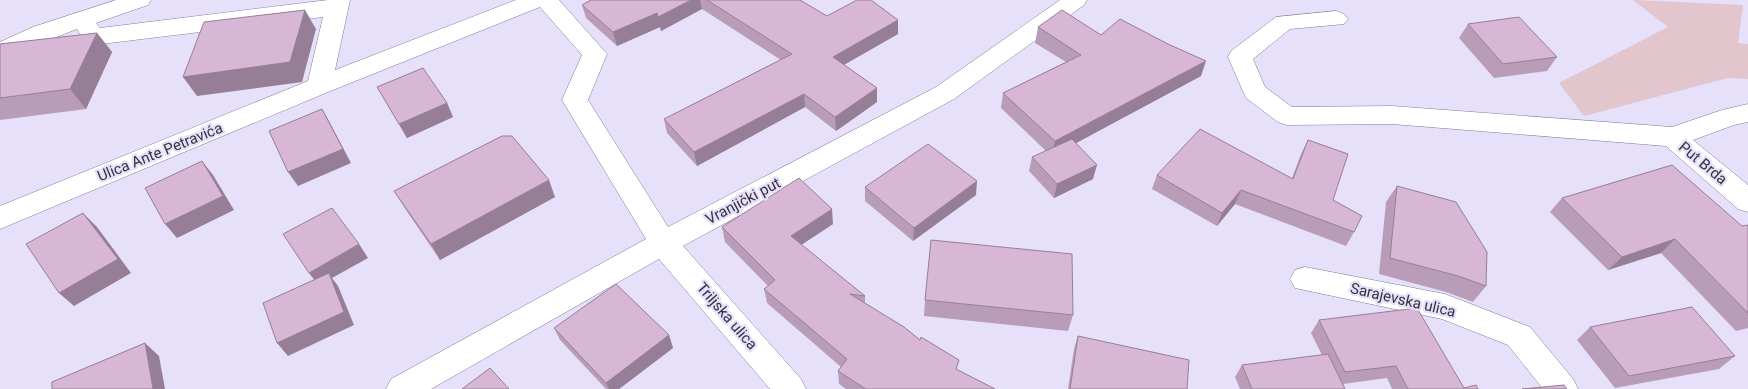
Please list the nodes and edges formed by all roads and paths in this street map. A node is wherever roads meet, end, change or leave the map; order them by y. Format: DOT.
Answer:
graph roads {
  1 [pos="140,0"];
  2 [pos="537,0"];
  3 [pos="546,0"];
  4 [pos="1076,0"];
  5 [pos="338,4"];
  6 [pos="82,19"];
  7 [pos="1336,19"];
  8 [pos="0,50"];
  9 [pos="319,86"];
  10 [pos="1748,113"];
  11 [pos="1673,137"];
  12 [pos="1748,201"];
  13 [pos="0,218"];
  14 [pos="663,243"];
  15 [pos="1304,279"];
  16 [pos="402,389"];
  17 [pos="790,389"];
  18 [pos="1562,389"];
  1 -- 6 [label="street"];
  2 -- 9 [label="street, Ulica Ante Petravića"];
  3 -- 14 [label="street, Triljska ulica"];
  4 -- 14 [label="street, Vranjički put"];
  5 -- 6 [label="street"];
  5 -- 9 [label="street"];
  6 -- 8 [label="street"];
  7 -- 11 [label="street"];
  9 -- 13 [label="street, Ulica Ante Petravića"];
  10 -- 11 [label="street, Put Brda"];
  11 -- 12 [label="street, Put Brda"];
  14 -- 16 [label="street, Vranjički put"];
  14 -- 17 [label="street, Triljska ulica"];
  15 -- 18 [label="street, Sarajevska ulica"];
}
